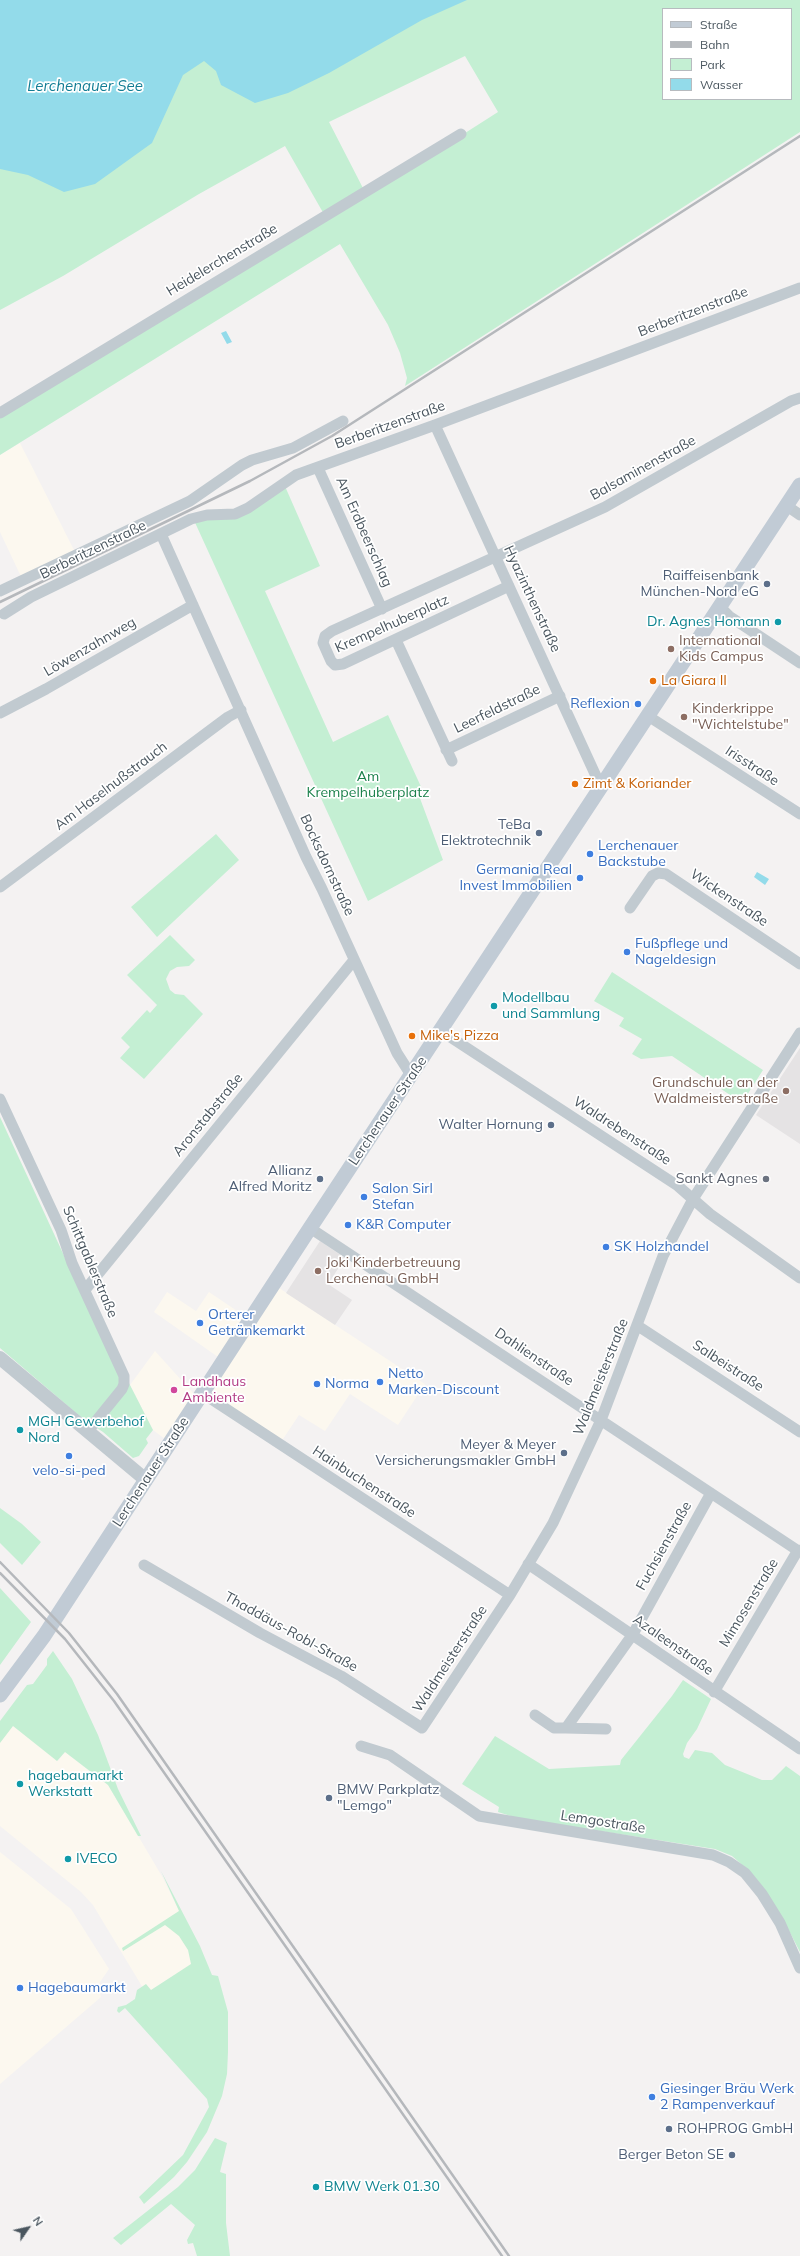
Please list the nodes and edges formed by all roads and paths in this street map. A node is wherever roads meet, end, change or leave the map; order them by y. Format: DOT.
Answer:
graph roads {
  1 [pos="461,134"];
  2 [pos="800,288"];
  3 [pos="800,398"];
  4 [pos="0,413"];
  5 [pos="343,421"];
  6 [pos="435,425"];
  7 [pos="318,468"];
  8 [pos="800,485"];
  9 [pos="787,506"];
  10 [pos="800,515"];
  11 [pos="161,534"];
  12 [pos="496,557"];
  13 [pos="509,586"];
  14 [pos="0,591"];
  15 [pos="193,605"];
  16 [pos="720,606"];
  17 [pos="382,608"];
  18 [pos="4,614"];
  19 [pos="396,640"];
  20 [pos="800,663"];
  21 [pos="560,696"];
  22 [pos="241,710"];
  23 [pos="0,713"];
  24 [pos="648,716"];
  25 [pos="446,750"];
  26 [pos="452,761"];
  27 [pos="602,787"];
  28 [pos="800,814"];
  29 [pos="0,887"];
  30 [pos="630,908"];
  31 [pos="354,960"];
  32 [pos="800,964"];
  33 [pos="441,1031"];
  34 [pos="800,1033"];
  35 [pos="412,1075"];
  36 [pos="0,1099"];
  37 [pos="693,1199"];
  38 [pos="310,1228"];
  39 [pos="800,1278"];
  40 [pos="85,1290"];
  41 [pos="638,1326"];
  42 [pos="0,1358"];
  43 [pos="202,1393"];
  44 [pos="601,1420"];
  45 [pos="88,1431"];
  46 [pos="800,1432"];
  47 [pos="146,1480"];
  48 [pos="711,1493"];
  49 [pos="799,1551"];
  50 [pos="528,1564"];
  51 [pos="144,1565"];
  52 [pos="510,1595"];
  53 [pos="632,1634"];
  54 [pos="714,1692"];
  55 [pos="0,1695"];
  56 [pos="535,1715"];
  57 [pos="422,1728"];
  58 [pos="566,1728"];
  59 [pos="606,1729"];
  60 [pos="361,1746"];
  61 [pos="800,1749"];
  62 [pos="800,1968"];
  1 -- 4 [label="street, Heidelerchenstraße"];
  2 -- 6 [label="street, Berberitzenstraße"];
  3 -- 12 [label="street, Balsaminenstraße"];
  5 -- 14 [label="street, Berberitzenstraße"];
  6 -- 7 [label="street, Berberitzenstraße"];
  6 -- 12 [label="street, Hyazinthenstraße"];
  7 -- 11 [label="street, Berberitzenstraße"];
  7 -- 17 [label="street, Am Erdbeerschlag"];
  8 -- 9 [label="main road, Lerchenauer Straße"];
  9 -- 10 [label="street"];
  9 -- 16 [label="main road, Lerchenauer Straße"];
  11 -- 15 [label="street, Bocksdornstraße"];
  11 -- 18 [label="street, Berberitzenstraße"];
  12 -- 13 [label="street, Hyazinthenstraße"];
  12 -- 17 [label="street, Krempelhuberplatz"];
  13 -- 19 [label="street, Krempelhuberplatz"];
  13 -- 21 [label="street, Hyazinthenstraße"];
  15 -- 22 [label="street, Bocksdornstraße"];
  15 -- 23 [label="street, Löwenzahnweg"];
  16 -- 20 [label="street"];
  16 -- 24 [label="main road, Lerchenauer Straße"];
  17 -- 19 [label="street, Krempelhuberplatz"];
  19 -- 25 [label="street"];
  21 -- 25 [label="street, Leerfeldstraße"];
  21 -- 27 [label="street, Hyazinthenstraße"];
  22 -- 29 [label="street, Am Haselnußstrauch"];
  22 -- 31 [label="street, Bocksdornstraße"];
  24 -- 27 [label="main road, Lerchenauer Straße"];
  24 -- 28 [label="street, Irisstraße"];
  25 -- 26 [label="street"];
  27 -- 33 [label="main road, Lerchenauer Straße"];
  30 -- 32 [label="street, Wickenstraße"];
  31 -- 35 [label="street, Bocksdornstraße"];
  31 -- 40 [label="street, Aronstabstraße"];
  33 -- 35 [label="main road, Lerchenauer Straße"];
  33 -- 37 [label="street, Waldrebenstraße"];
  34 -- 37 [label="street, Waldmeisterstraße"];
  35 -- 38 [label="main road, Lerchenauer Straße"];
  36 -- 40 [label="street, Schittgablerstraße"];
  37 -- 39 [label="street, Waldrebenstraße"];
  37 -- 41 [label="street, Waldmeisterstraße"];
  38 -- 43 [label="main road, Lerchenauer Straße"];
  38 -- 44 [label="street, Dahlienstraße"];
  40 -- 45 [label="street, Schittgablerstraße"];
  41 -- 44 [label="street, Waldmeisterstraße"];
  41 -- 46 [label="street, Salbeistraße"];
  42 -- 45 [label="street"];
  43 -- 47 [label="main road, Lerchenauer Straße"];
  43 -- 52 [label="street, Hainbuchenstraße"];
  44 -- 48 [label="street, Dahlienstraße"];
  44 -- 50 [label="street, Waldmeisterstraße"];
  45 -- 47 [label="street"];
  47 -- 55 [label="main road, Lerchenauer Straße"];
  48 -- 49 [label="street, Dahlienstraße"];
  48 -- 53 [label="street, Fuchsienstraße"];
  49 -- 54 [label="street, Mimosenstraße"];
  50 -- 52 [label="street, Waldmeisterstraße"];
  50 -- 53 [label="street, Azaleenstraße"];
  51 -- 57 [label="street, Thaddäus-Robl-Straße"];
  52 -- 57 [label="street, Waldmeisterstraße"];
  53 -- 54 [label="street, Azaleenstraße"];
  53 -- 58 [label="street, Fuchsienstraße"];
  54 -- 61 [label="street, Azaleenstraße"];
  56 -- 58 [label="street"];
  58 -- 59 [label="street"];
  60 -- 62 [label="street, Lemgostraße"];
}
